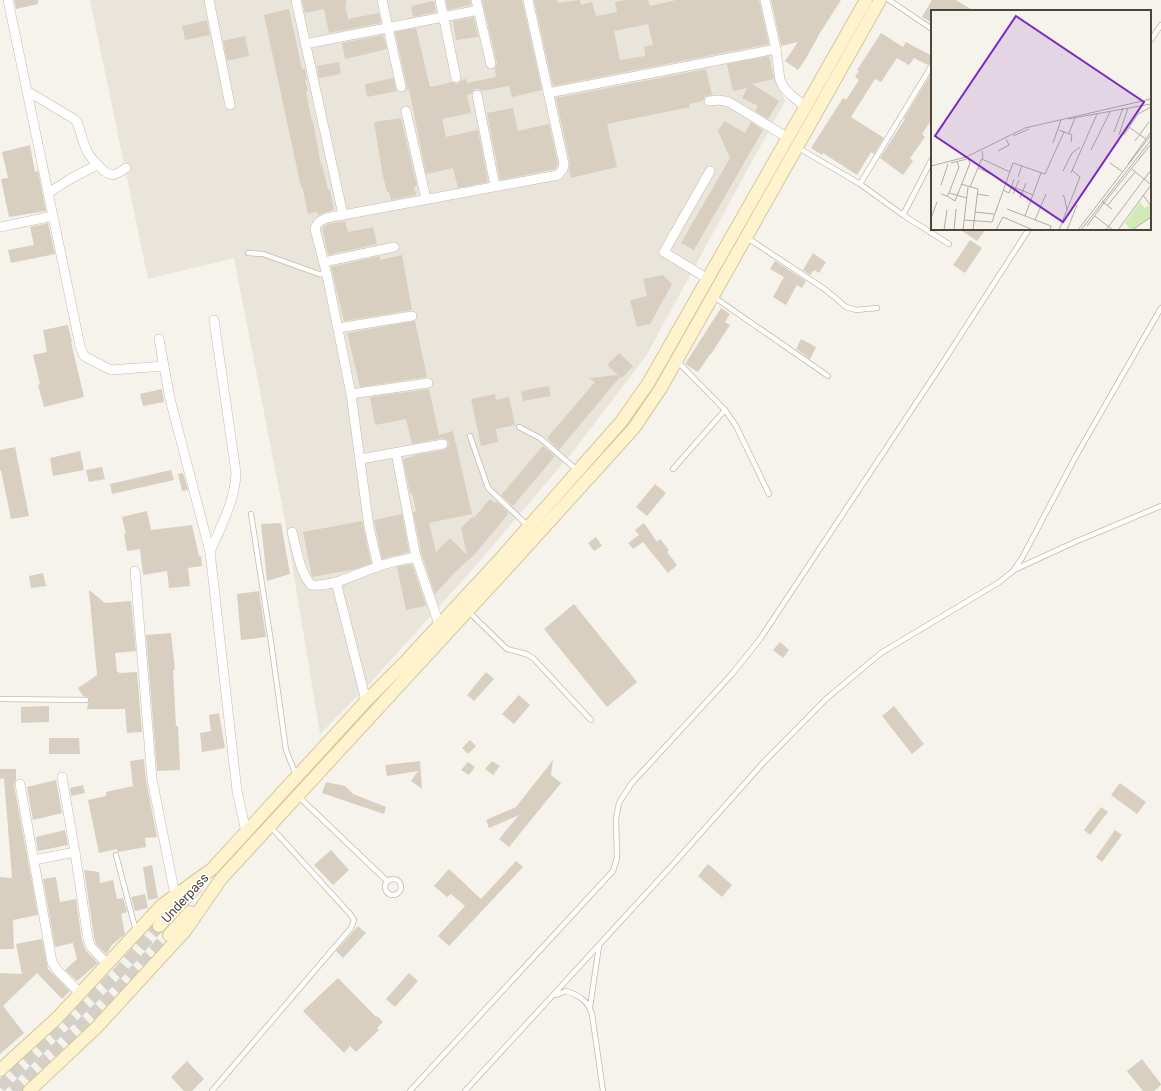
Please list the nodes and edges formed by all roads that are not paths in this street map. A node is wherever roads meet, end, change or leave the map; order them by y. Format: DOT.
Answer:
graph roads {
  1 [pos="8,0"];
  2 [pos="209,0"];
  3 [pos="296,0"];
  4 [pos="382,0"];
  5 [pos="440,0"];
  6 [pos="476,0"];
  7 [pos="528,0"];
  8 [pos="765,0"];
  9 [pos="880,0"];
  10 [pos="888,0"];
  11 [pos="864,1"];
  12 [pos="478,10"];
  13 [pos="444,17"];
  14 [pos="1161,25"];
  15 [pos="389,28"];
  16 [pos="931,28"];
  17 [pos="1151,40"];
  18 [pos="305,44"];
  19 [pos="776,49"];
  20 [pos="491,64"];
  21 [pos="931,67"];
  22 [pos="456,78"];
  23 [pos="401,87"];
  24 [pos="26,91"];
  25 [pos="548,93"];
  26 [pos="477,95"];
  27 [pos="709,101"];
  28 [pos="230,105"];
  29 [pos="806,107"];
  30 [pos="406,111"];
  31 [pos="788,138"];
  32 [pos="797,147"];
  33 [pos="931,161"];
  34 [pos="97,165"];
  35 [pos="126,168"];
  36 [pos="710,171"];
  37 [pos="860,184"];
  38 [pos="495,186"];
  39 [pos="48,193"];
  40 [pos="426,199"];
  41 [pos="343,215"];
  42 [pos="903,215"];
  43 [pos="53,216"];
  44 [pos="0,227"];
  45 [pos="1028,230"];
  46 [pos="746,237"];
  47 [pos="949,244"];
  48 [pos="394,247"];
  49 [pos="248,253"];
  50 [pos="324,262"];
  51 [pos="327,274"];
  52 [pos="708,279"];
  53 [pos="713,296"];
  54 [pos="877,308"];
  55 [pos="1161,308"];
  56 [pos="412,316"];
  57 [pos="214,320"];
  58 [pos="338,328"];
  59 [pos="159,339"];
  60 [pos="676,361"];
  61 [pos="164,366"];
  62 [pos="828,376"];
  63 [pos="428,383"];
  64 [pos="351,394"];
  65 [pos="725,410"];
  66 [pos="519,427"];
  67 [pos="470,436"];
  68 [pos="443,444"];
  69 [pos="396,453"];
  70 [pos="361,459"];
  71 [pos="673,468"];
  72 [pos="578,471"];
  73 [pos="769,494"];
  74 [pos="1161,506"];
  75 [pos="251,514"];
  76 [pos="528,526"];
  77 [pos="292,532"];
  78 [pos="210,552"];
  79 [pos="416,557"];
  80 [pos="378,566"];
  81 [pos="135,571"];
  82 [pos="1013,571"];
  83 [pos="336,582"];
  84 [pos="468,611"];
  85 [pos="439,624"];
  86 [pos="446,634"];
  87 [pos="0,699"];
  88 [pos="86,700"];
  89 [pos="366,701"];
  90 [pos="591,720"];
  91 [pos="62,777"];
  92 [pos="297,777"];
  93 [pos="20,784"];
  94 [pos="298,796"];
  95 [pos="270,826"];
  96 [pos="246,832"];
  97 [pos="75,852"];
  98 [pos="116,855"];
  99 [pos="34,860"];
  100 [pos="212,869"];
  101 [pos="221,879"];
  102 [pos="387,881"];
  103 [pos="175,895"];
  104 [pos="159,926"];
  105 [pos="136,932"];
  106 [pos="169,935"];
  107 [pos="599,946"];
  108 [pos="107,964"];
  109 [pos="80,993"];
  110 [pos="551,998"];
  111 [pos="590,1007"];
  112 [pos="0,1070"];
  113 [pos="29,1091"];
  114 [pos="212,1091"];
  115 [pos="410,1091"];
  116 [pos="465,1091"];
  117 [pos="603,1091"];
  1 -- 24 [label="street"];
  2 -- 28 [label="street"];
  3 -- 18 [label="street"];
  4 -- 15 [label="street"];
  5 -- 13 [label="street"];
  6 -- 12 [label="street"];
  7 -- 25 [label="street"];
  8 -- 19 [label="street"];
  9 -- 32 [label="main road"];
  10 -- 16 [label="lane"];
  11 -- 29 [label="main road"];
  12 -- 13 [label="street"];
  12 -- 20 [label="street"];
  13 -- 15 [label="street"];
  13 -- 22 [label="street"];
  14 -- 17 [label="lane"];
  15 -- 18 [label="street"];
  15 -- 23 [label="street"];
  18 -- 41 [label="street"];
  19 -- 25 [label="street"];
  19 -- 29 [label="street"];
  21 -- 37 [label="lane"];
  24 -- 34 [label="street"];
  24 -- 39 [label="street"];
  25 -- 38 [label="street"];
  26 -- 38 [label="street"];
  27 -- 31 [label="street"];
  29 -- 31 [label="main road"];
  30 -- 40 [label="street"];
  31 -- 52 [label="main road"];
  32 -- 37 [label="lane"];
  32 -- 46 [label="main road"];
  33 -- 42 [label="lane"];
  34 -- 35 [label="street"];
  34 -- 39 [label="street"];
  36 -- 52 [label="street"];
  37 -- 42 [label="lane"];
  38 -- 40 [label="street"];
  39 -- 43 [label="street"];
  40 -- 41 [label="street"];
  41 -- 50 [label="street"];
  42 -- 47 [label="lane"];
  43 -- 44 [label="street"];
  43 -- 61 [label="street"];
  45 -- 115 [label="lane"];
  46 -- 53 [label="main road"];
  46 -- 54 [label="lane"];
  48 -- 50 [label="street"];
  49 -- 51 [label="lane"];
  50 -- 51 [label="street"];
  51 -- 58 [label="street"];
  52 -- 72 [label="main road"];
  53 -- 60 [label="main road"];
  53 -- 62 [label="lane"];
  55 -- 82 [label="lane"];
  56 -- 58 [label="street"];
  57 -- 78 [label="street"];
  58 -- 64 [label="street"];
  59 -- 61 [label="street"];
  60 -- 65 [label="lane"];
  60 -- 84 [label="main road"];
  61 -- 78 [label="street"];
  63 -- 64 [label="street"];
  64 -- 70 [label="street"];
  65 -- 71 [label="lane"];
  65 -- 73 [label="lane"];
  66 -- 72 [label="lane"];
  67 -- 76 [label="lane"];
  68 -- 69 [label="street"];
  69 -- 70 [label="street"];
  69 -- 79 [label="street"];
  70 -- 80 [label="street"];
  72 -- 76 [label="main road"];
  74 -- 82 [label="lane"];
  75 -- 92 [label="lane"];
  76 -- 85 [label="main road"];
  77 -- 83 [label="street"];
  78 -- 96 [label="street"];
  79 -- 80 [label="street"];
  79 -- 85 [label="street"];
  80 -- 83 [label="street"];
  81 -- 103 [label="street"];
  82 -- 107 [label="lane"];
  83 -- 89 [label="street"];
  84 -- 86 [label="main road"];
  84 -- 90 [label="lane"];
  85 -- 86 [label="street"];
  85 -- 89 [label="main road"];
  86 -- 94 [label="main road"];
  87 -- 88 [label="lane"];
  89 -- 92 [label="main road"];
  91 -- 97 [label="street"];
  92 -- 96 [label="main road"];
  93 -- 99 [label="street"];
  94 -- 95 [label="main road"];
  94 -- 102 [label="lane"];
  95 -- 101 [label="main road"];
  95 -- 114 [label="lane"];
  96 -- 100 [label="main road"];
  97 -- 99 [label="street"];
  97 -- 108 [label="street"];
  98 -- 105 [label="lane"];
  99 -- 109 [label="street"];
  100 -- 103 [label="main road"];
  100 -- 104 [label="main road, Underpass"];
  101 -- 106 [label="main road, Underpass"];
  101 -- 113 [label="main road"];
  103 -- 105 [label="main road"];
  105 -- 108 [label="main road"];
  107 -- 110 [label="lane"];
  107 -- 111 [label="lane"];
  108 -- 109 [label="main road"];
  109 -- 112 [label="main road"];
  110 -- 111 [label="lane"];
  110 -- 116 [label="lane"];
  111 -- 117 [label="lane"];
}
